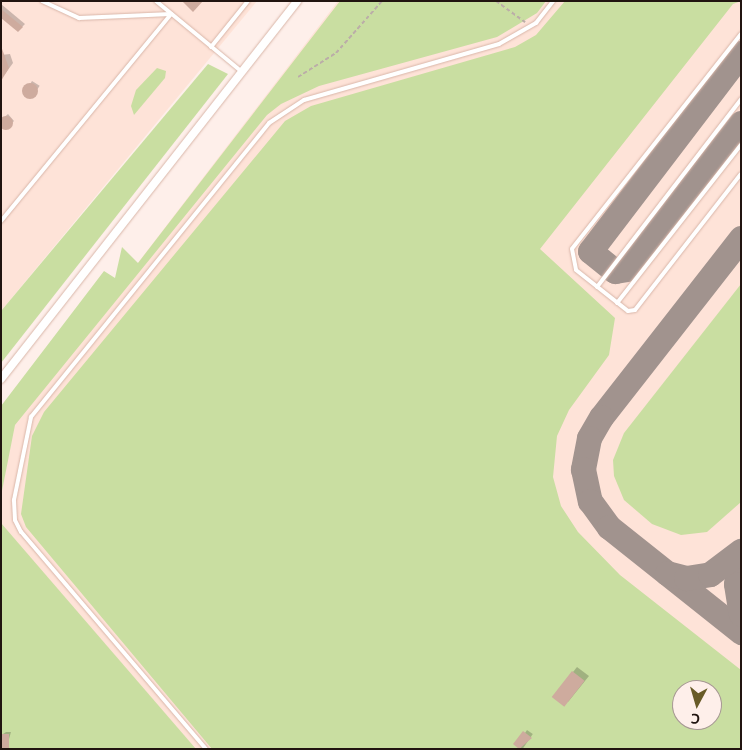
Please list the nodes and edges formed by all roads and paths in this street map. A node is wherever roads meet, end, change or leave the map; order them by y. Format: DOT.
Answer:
graph roads {
  1 [pos="42,1"];
  2 [pos="156,1"];
  3 [pos="248,1"];
  4 [pos="297,1"];
  5 [pos="382,1"];
  6 [pos="496,1"];
  7 [pos="552,1"];
  8 [pos="171,14"];
  9 [pos="532,26"];
  10 [pos="741,34"];
  11 [pos="211,47"];
  12 [pos="242,72"];
  13 [pos="298,77"];
  14 [pos="741,99"];
  15 [pos="741,145"];
  16 [pos="741,174"];
  17 [pos="1,221"];
  18 [pos="597,287"];
  19 [pos="617,303"];
  20 [pos="1,379"];
  21 [pos="206,749"];
  1 -- 8 [label="lane"];
  2 -- 8 [label="lane"];
  3 -- 11 [label="lane"];
  4 -- 12 [label="street"];
  5 -- 13 [label="path"];
  6 -- 9 [label="path"];
  7 -- 9 [label="lane"];
  8 -- 11 [label="lane"];
  8 -- 17 [label="lane"];
  9 -- 21 [label="lane"];
  10 -- 18 [label="lane"];
  11 -- 12 [label="lane"];
  12 -- 20 [label="street"];
  14 -- 18 [label="lane"];
  15 -- 19 [label="lane"];
  16 -- 19 [label="lane"];
  18 -- 19 [label="lane"];
}
